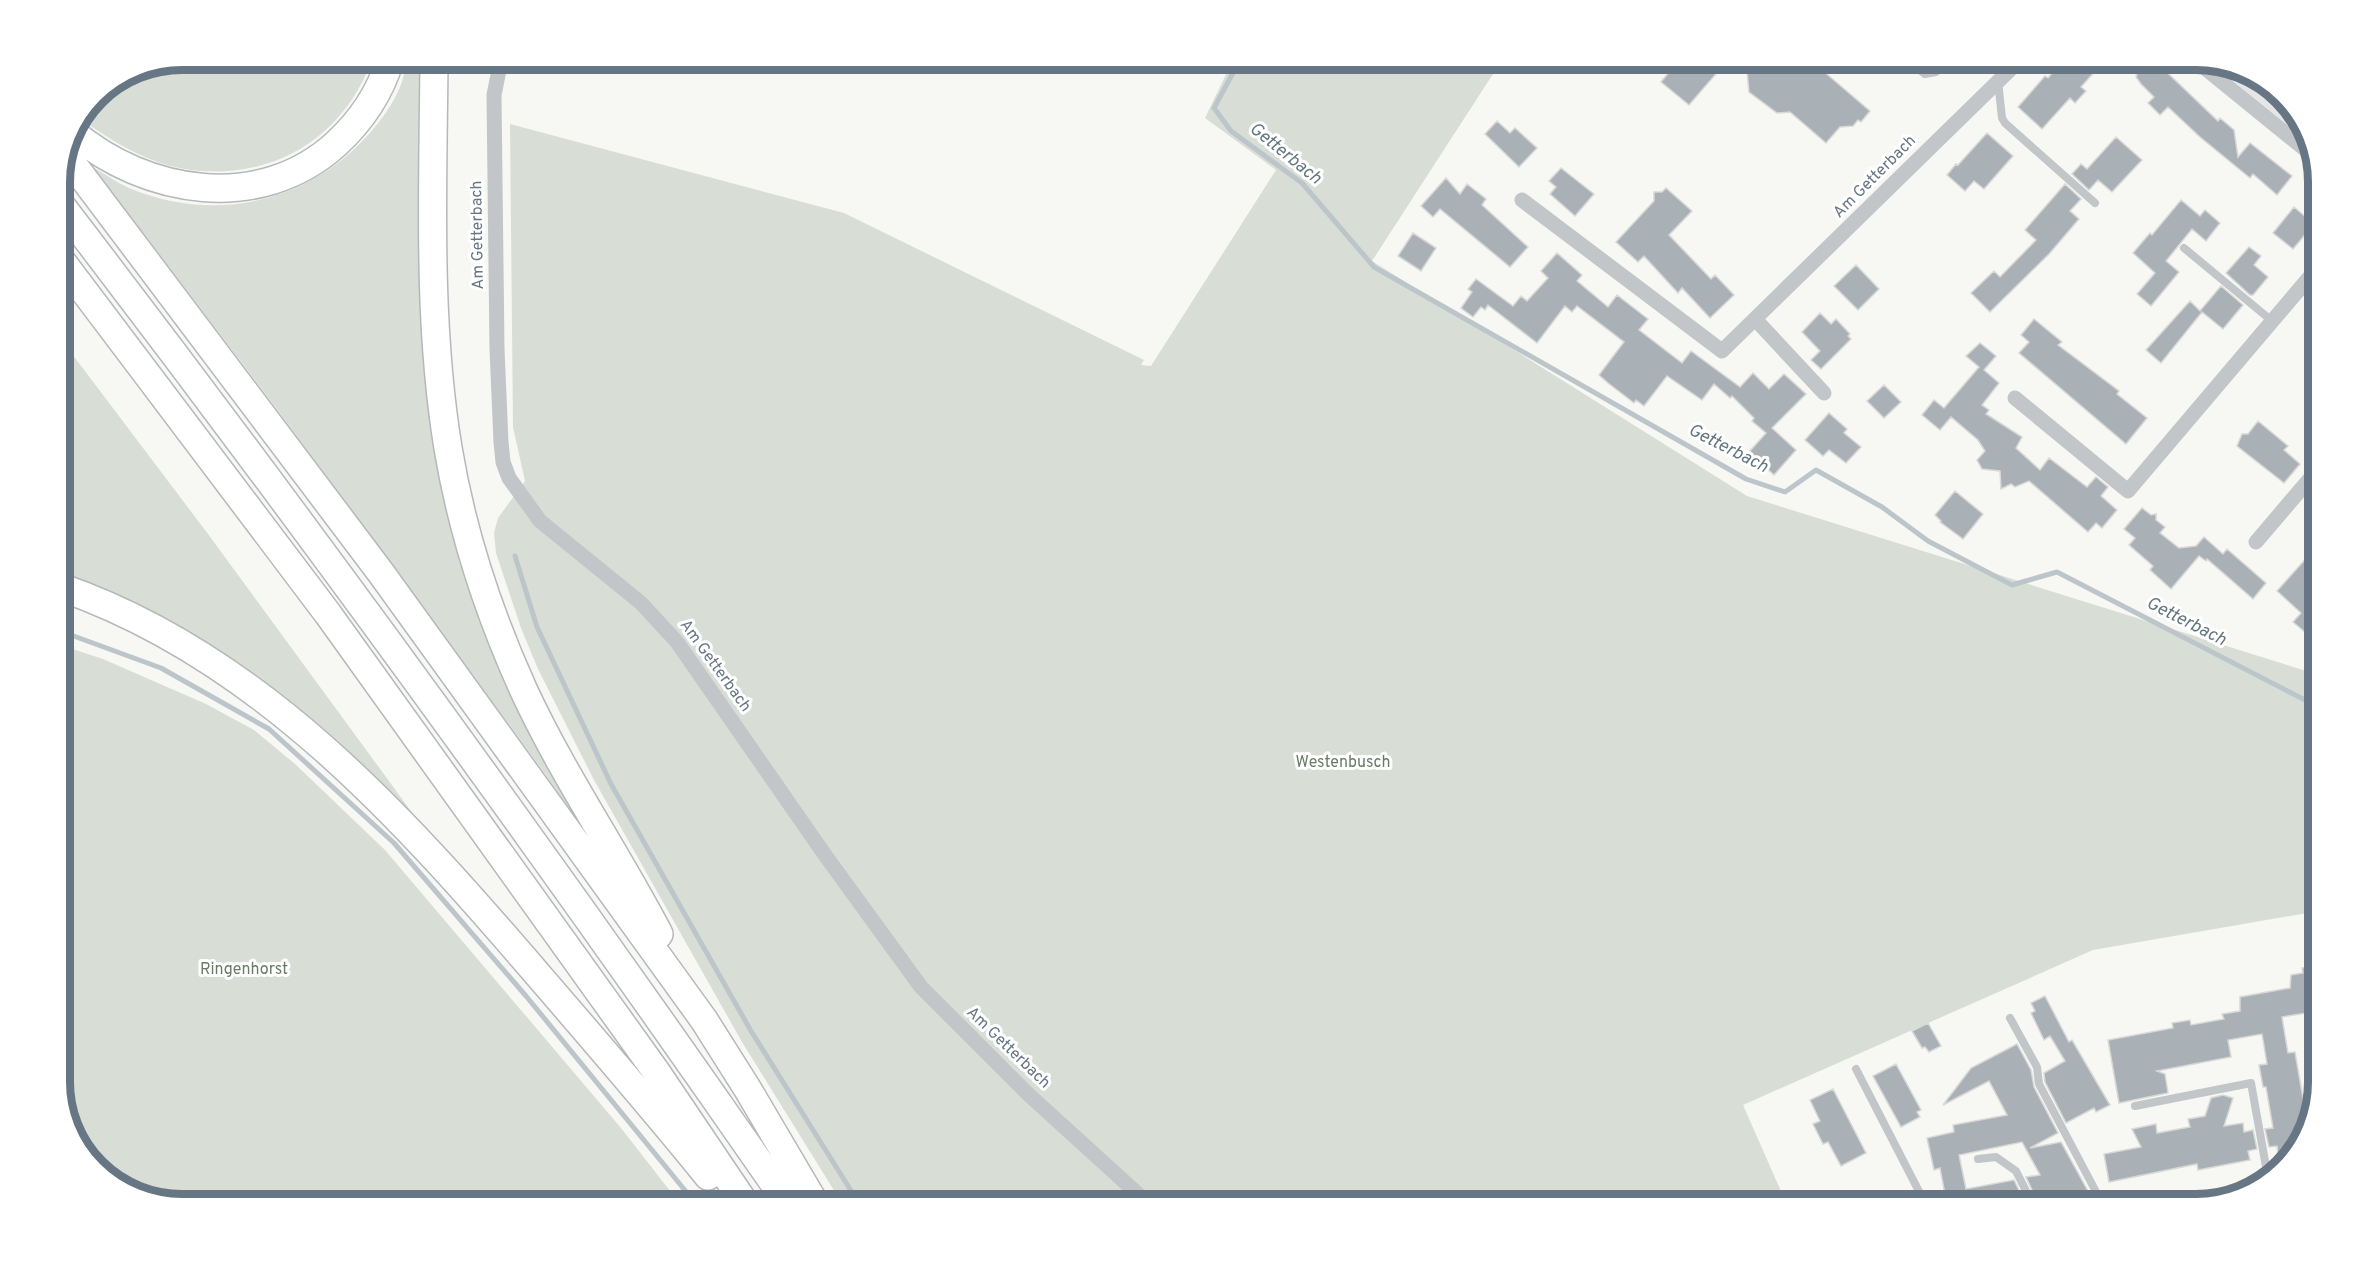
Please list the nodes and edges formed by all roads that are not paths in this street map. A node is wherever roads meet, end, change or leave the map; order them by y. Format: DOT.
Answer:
graph roads {
  1 [pos="1920,70"];
  2 [pos="1938,70"];
  3 [pos="2009,70"];
  4 [pos="386,71"];
  5 [pos="434,71"];
  6 [pos="499,71"];
  7 [pos="2208,71"];
  8 [pos="1998,81"];
  9 [pos="80,137"];
  10 [pos="2303,148"];
  11 [pos="72,163"];
  12 [pos="1522,201"];
  13 [pos="2095,203"];
  14 [pos="71,219"];
  15 [pos="2184,248"];
  16 [pos="71,274"];
  17 [pos="2308,279"];
  18 [pos="1755,320"];
  19 [pos="2272,321"];
  20 [pos="1824,393"];
  21 [pos="2015,398"];
  22 [pos="2308,481"];
  23 [pos="2256,542"];
  24 [pos="71,592"];
  25 [pos="2010,1018"];
  26 [pos="704,1020"];
  27 [pos="1856,1069"];
  28 [pos="2135,1106"];
  29 [pos="1978,1160"];
  30 [pos="2267,1170"];
  31 [pos="723,1195"];
  32 [pos="739,1195"];
  33 [pos="782,1195"];
  34 [pos="810,1195"];
  35 [pos="1139,1195"];
  36 [pos="1921,1195"];
  37 [pos="2028,1195"];
  38 [pos="2098,1195"];
  1 -- 2 [label="lane"];
  3 -- 8 [label="street, Am Getterbach"];
  4 -- 9 [label="highway"];
  5 -- 26 [label="highway"];
  6 -- 35 [label="street, Am Getterbach"];
  7 -- 10 [label="street"];
  8 -- 13 [label="lane"];
  8 -- 18 [label="street, Am Getterbach"];
  11 -- 26 [label="highway"];
  12 -- 18 [label="street, Am Getterbach"];
  14 -- 33 [label="highway"];
  15 -- 19 [label="lane"];
  16 -- 32 [label="highway"];
  17 -- 19 [label="street"];
  18 -- 20 [label="street"];
  19 -- 21 [label="street"];
  22 -- 23 [label="street"];
  24 -- 31 [label="highway"];
  25 -- 38 [label="lane"];
  26 -- 34 [label="highway"];
  27 -- 36 [label="lane"];
  28 -- 30 [label="lane"];
  29 -- 37 [label="lane"];
}
